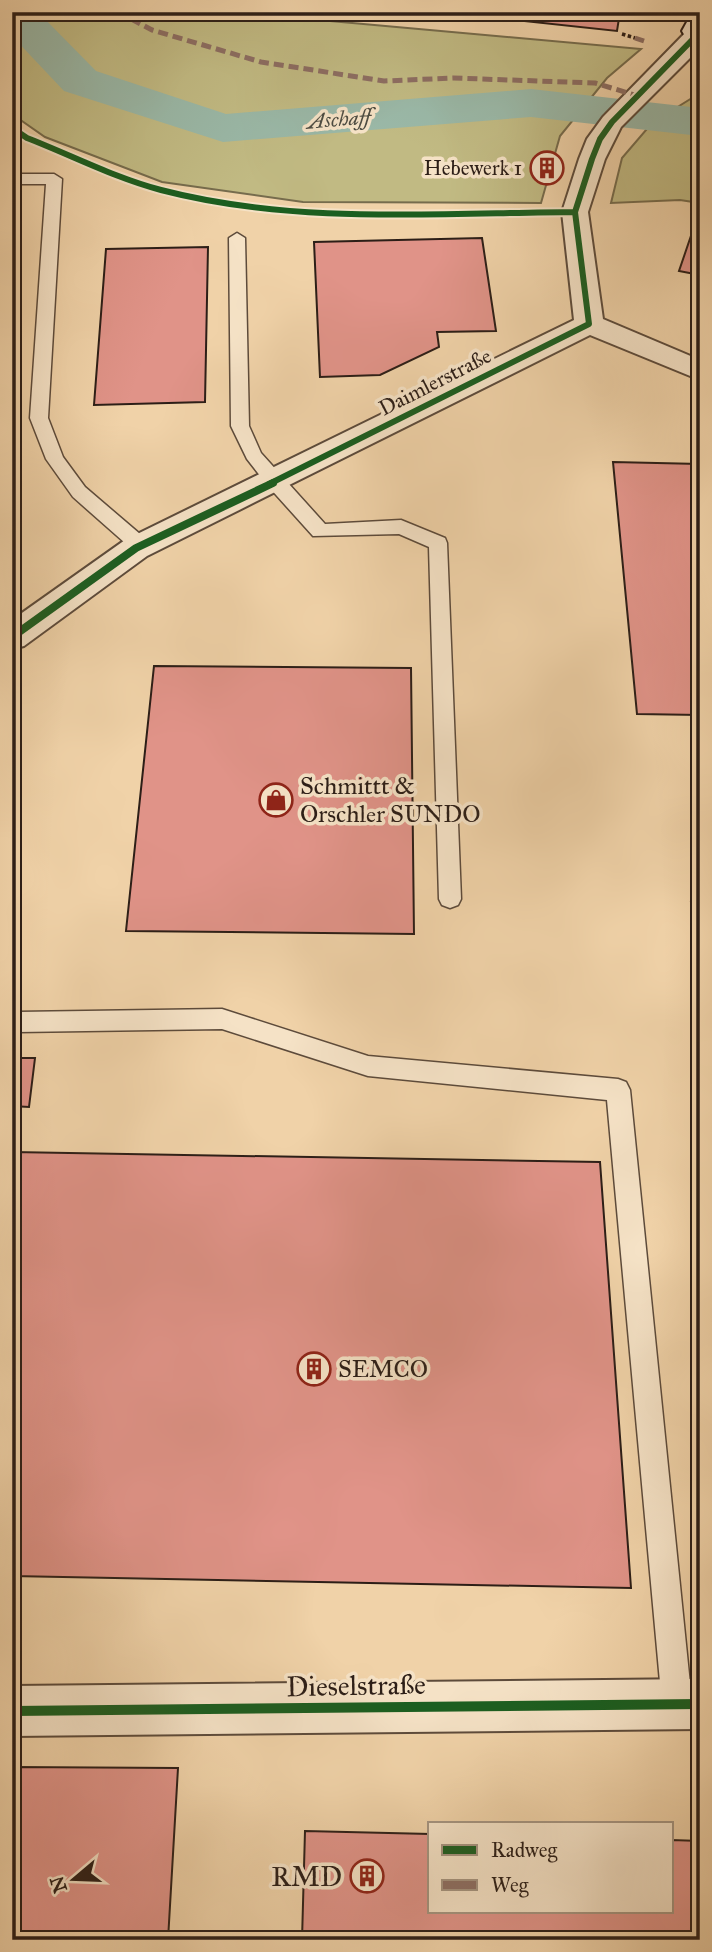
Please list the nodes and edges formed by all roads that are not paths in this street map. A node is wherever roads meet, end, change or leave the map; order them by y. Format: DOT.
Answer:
graph roads {
  1 [pos="699,39"];
  2 [pos="12,179"];
  3 [pos="237,238"];
  4 [pos="589,324"];
  5 [pos="700,370"];
  6 [pos="274,482"];
  7 [pos="141,545"];
  8 [pos="12,637"];
  9 [pos="450,899"];
  10 [pos="18,1021"];
  11 [pos="688,1704"];
  12 [pos="12,1711"];
  1 -- 4 [label="street"];
  2 -- 7 [label="lane"];
  3 -- 6 [label="lane"];
  4 -- 5 [label="street"];
  4 -- 6 [label="street, Daimlerstraße"];
  6 -- 7 [label="street, Daimlerstraße"];
  6 -- 9 [label="lane"];
  7 -- 8 [label="street, Daimlerstraße"];
  10 -- 11 [label="lane"];
  11 -- 12 [label="street, Dieselstraße"];
}
